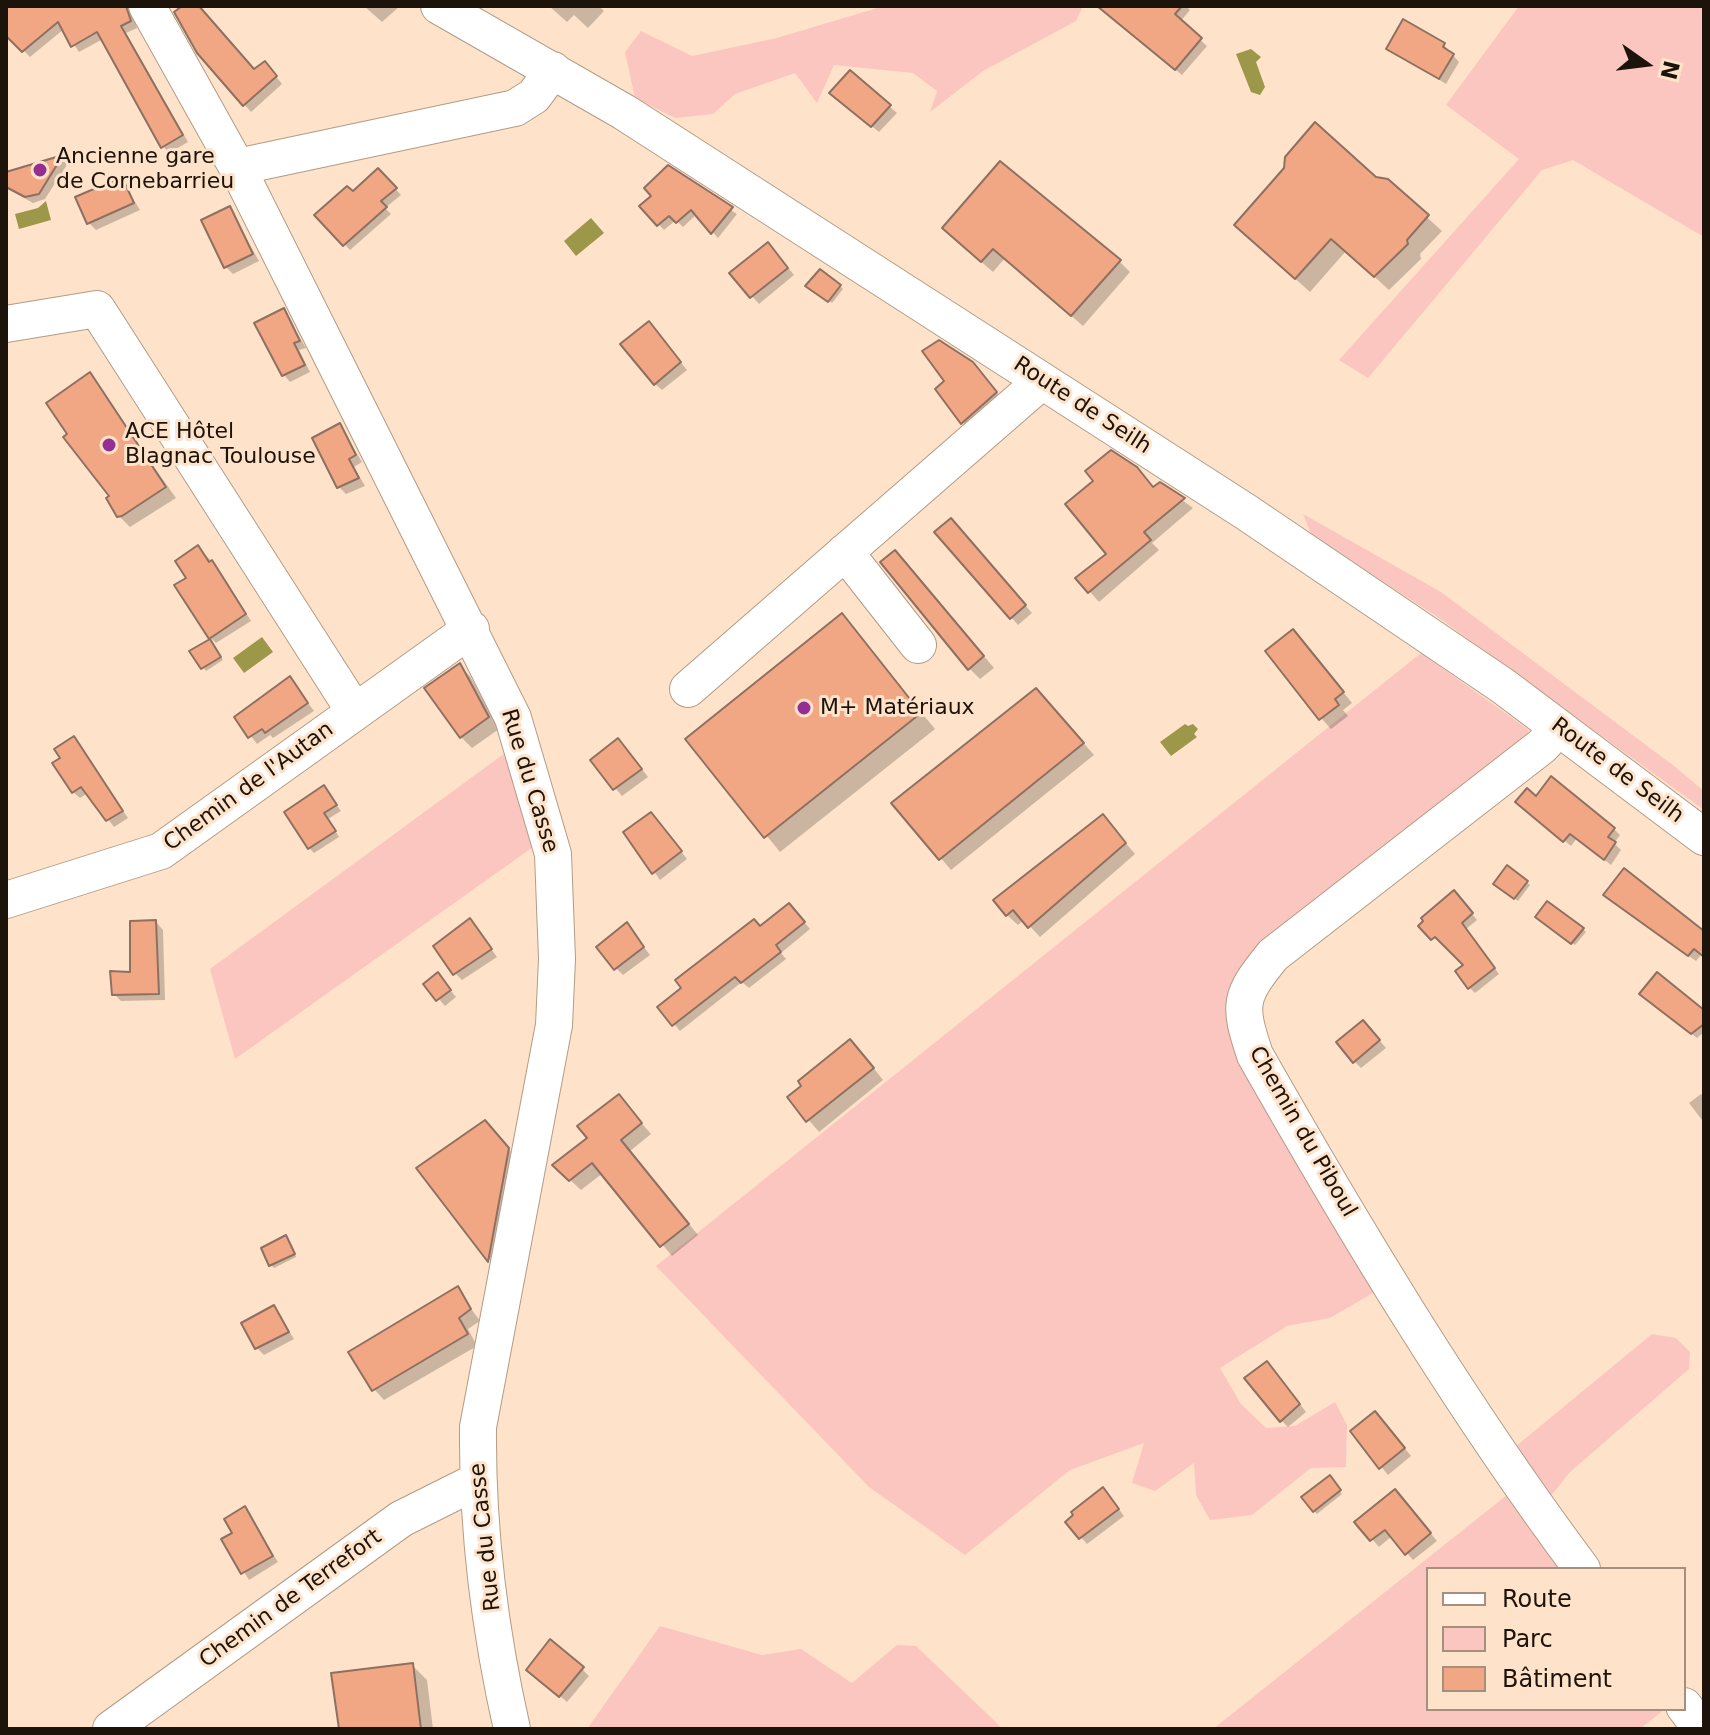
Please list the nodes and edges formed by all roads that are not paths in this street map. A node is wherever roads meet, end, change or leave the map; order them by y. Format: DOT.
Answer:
graph roads {
  1 [pos="147,6"];
  2 [pos="439,6"];
  3 [pos="553,70"];
  4 [pos="237,167"];
  5 [pos="6,324"];
  6 [pos="1042,381"];
  7 [pos="845,552"];
  8 [pos="471,629"];
  9 [pos="918,645"];
  10 [pos="688,689"];
  11 [pos="355,712"];
  12 [pos="1559,728"];
  13 [pos="1704,837"];
  14 [pos="6,900"];
  15 [pos="477,1481"];
  16 [pos="1581,1567"];
  17 [pos="1686,1709"];
  18 [pos="111,1729"];
  19 [pos="512,1729"];
  20 [pos="1701,1729"];
  1 -- 4 [label="street, Rue du Casse"];
  2 -- 3 [label="street, Route de Seilh"];
  3 -- 4 [label="street"];
  3 -- 6 [label="street, Route de Seilh"];
  4 -- 8 [label="street, Rue du Casse"];
  5 -- 11 [label="street"];
  6 -- 7 [label="street"];
  6 -- 12 [label="street, Route de Seilh"];
  7 -- 9 [label="street"];
  7 -- 10 [label="street"];
  8 -- 11 [label="street, Chemin de l'Autan"];
  8 -- 15 [label="street, Rue du Casse"];
  11 -- 14 [label="street, Chemin de l'Autan"];
  12 -- 13 [label="street, Route de Seilh"];
  12 -- 16 [label="street, Chemin du Piboul"];
  15 -- 18 [label="street, Chemin de Terrefort"];
  15 -- 19 [label="street, Rue du Casse"];
  17 -- 20 [label="street"];
}
